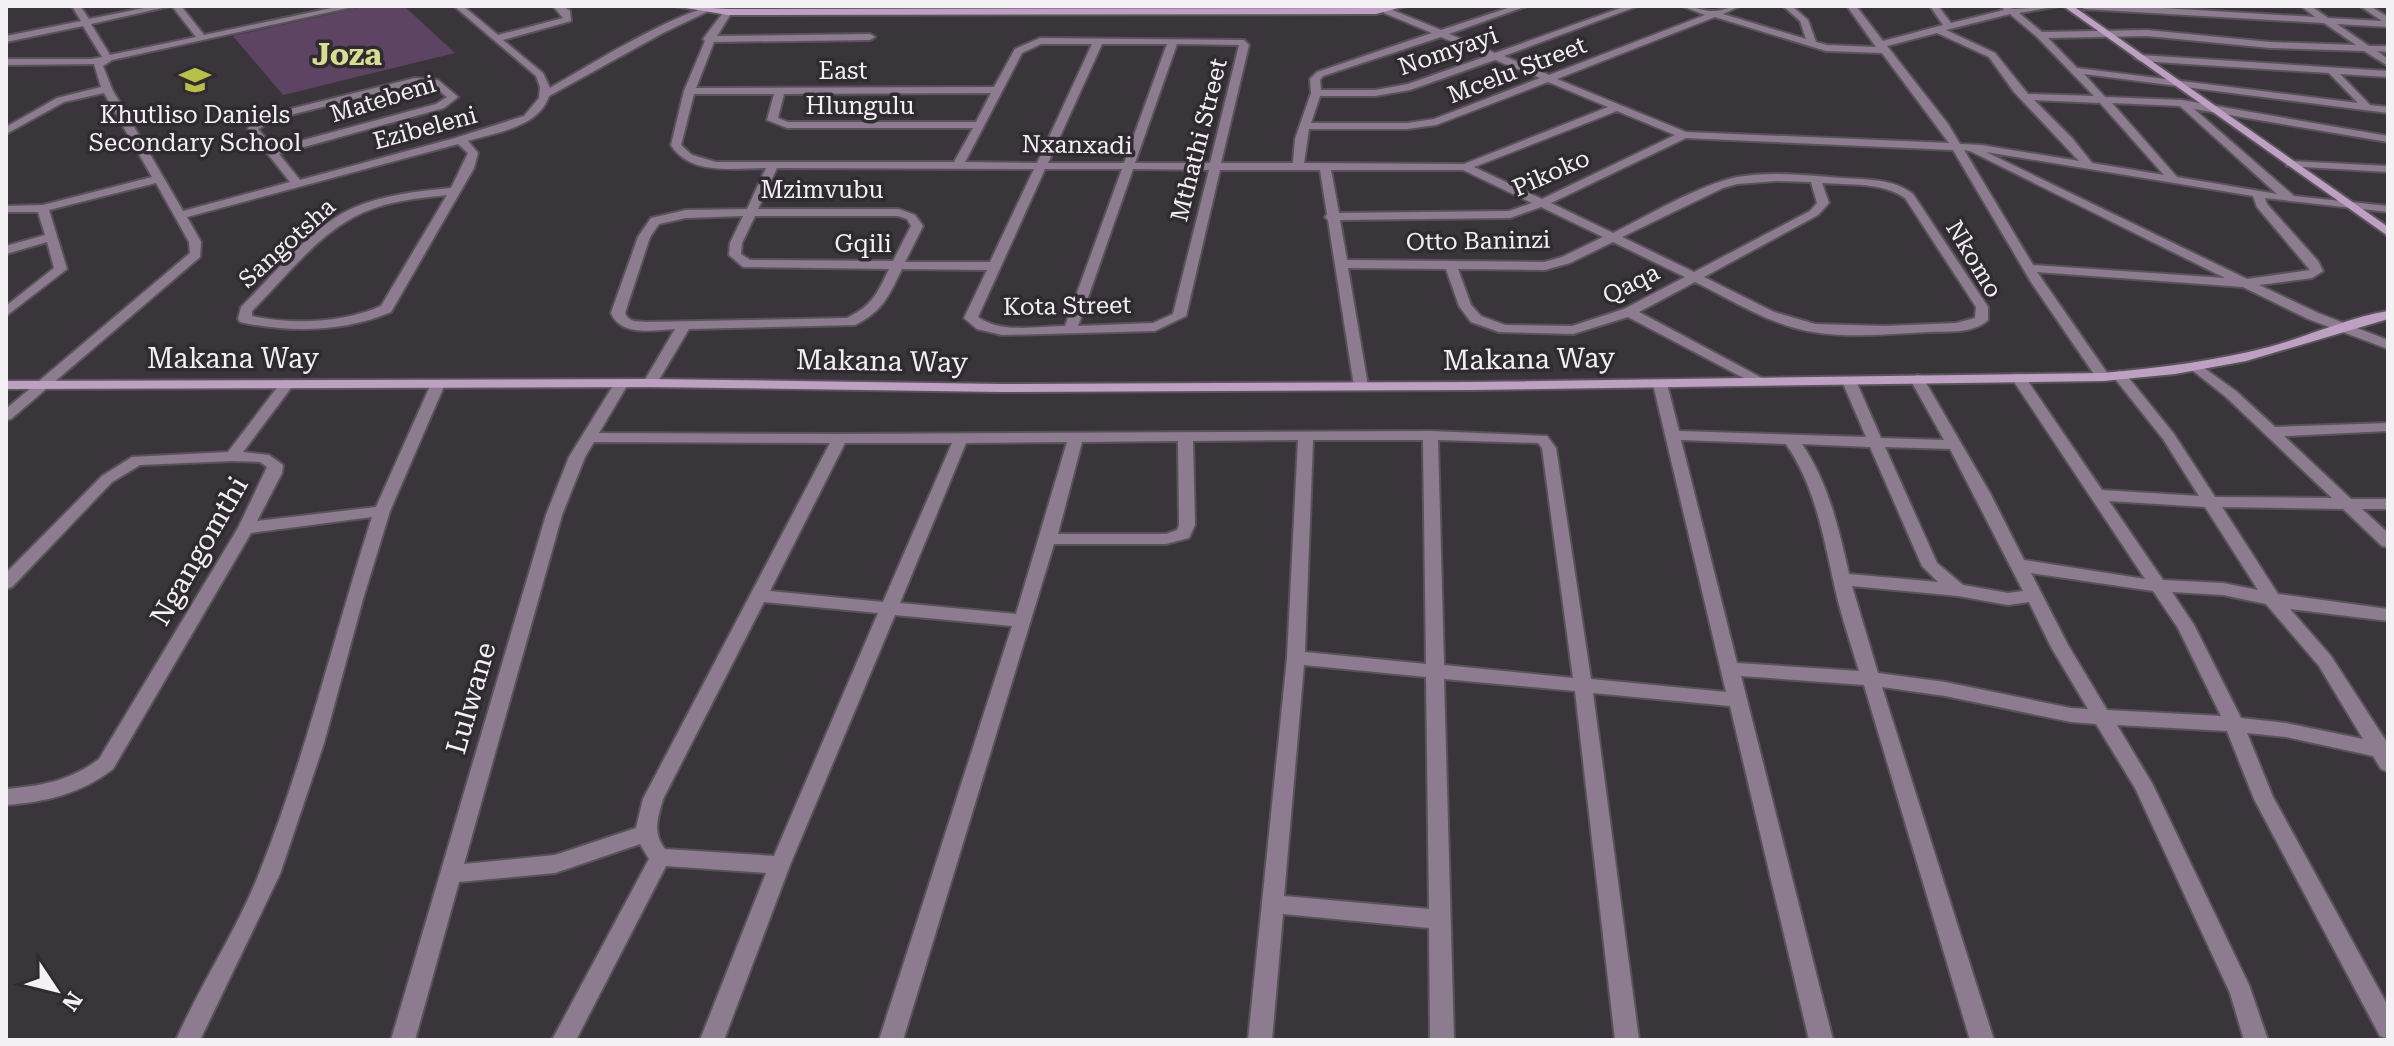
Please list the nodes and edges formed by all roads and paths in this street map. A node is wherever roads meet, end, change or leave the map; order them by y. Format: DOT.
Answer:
graph roads {
  1 [pos="76,6"];
  2 [pos="167,6"];
  3 [pos="176,6"];
  4 [pos="353,6"];
  5 [pos="458,6"];
  6 [pos="557,6"];
  7 [pos="679,6"];
  8 [pos="1402,6"];
  9 [pos="1523,6"];
  10 [pos="1634,6"];
  11 [pos="1686,6"];
  12 [pos="1736,6"];
  13 [pos="1787,6"];
  14 [pos="1851,6"];
  15 [pos="1934,6"];
  16 [pos="2055,6"];
  17 [pos="2067,6"];
  18 [pos="2084,6"];
  19 [pos="2305,6"];
  20 [pos="2364,6"];
  21 [pos="710,8"];
  22 [pos="1077,9"];
  23 [pos="1145,9"];
  24 [pos="1213,9"];
  25 [pos="2009,9"];
  26 [pos="2171,9"];
  27 [pos="1387,11"];
  28 [pos="728,12"];
  29 [pos="1712,15"];
  30 [pos="2328,22"];
  31 [pos="87,23"];
  32 [pos="2386,25"];
  33 [pos="1945,29"];
  34 [pos="1441,34"];
  35 [pos="2107,34"];
  36 [pos="2040,35"];
  37 [pos="870,37"];
  38 [pos="6,39"];
  39 [pos="202,39"];
  40 [pos="495,39"];
  41 [pos="708,39"];
  42 [pos="1098,42"];
  43 [pos="1173,42"];
  44 [pos="1812,43"];
  45 [pos="1881,47"];
  46 [pos="2365,48"];
  47 [pos="2388,49"];
  48 [pos="1495,57"];
  49 [pos="2140,58"];
  50 [pos="108,59"];
  51 [pos="6,62"];
  52 [pos="2388,63"];
  53 [pos="2073,70"];
  54 [pos="2333,72"];
  55 [pos="2388,74"];
  56 [pos="1550,81"];
  57 [pos="2173,82"];
  58 [pos="107,89"];
  59 [pos="998,90"];
  60 [pos="689,91"];
  61 [pos="780,91"];
  62 [pos="1316,93"];
  63 [pos="546,94"];
  64 [pos="2025,97"];
  65 [pos="2101,99"];
  66 [pos="2183,104"];
  67 [pos="1312,107"];
  68 [pos="1618,107"];
  69 [pos="2367,107"];
  70 [pos="2211,108"];
  71 [pos="2388,110"];
  72 [pos="979,125"];
  73 [pos="1334,125"];
  74 [pos="1304,126"];
  75 [pos="6,131"];
  76 [pos="1684,135"];
  77 [pos="2388,139"];
  78 [pos="459,140"];
  79 [pos="1956,148"];
  80 [pos="1970,148"];
  81 [pos="272,152"];
  82 [pos="2291,164"];
  83 [pos="1325,165"];
  84 [pos="2088,165"];
  85 [pos="773,166"];
  86 [pos="958,166"];
  87 [pos="1298,166"];
  88 [pos="1041,167"];
  89 [pos="1465,167"];
  90 [pos="1127,168"];
  91 [pos="1214,168"];
  92 [pos="2388,169"];
  93 [pos="159,179"];
  94 [pos="2173,179"];
  95 [pos="1816,181"];
  96 [pos="297,183"];
  97 [pos="454,191"];
  98 [pos="2258,194"];
  99 [pos="2290,199"];
  100 [pos="1542,203"];
  101 [pos="2351,206"];
  102 [pos="43,208"];
  103 [pos="6,209"];
  104 [pos="2388,209"];
  105 [pos="750,212"];
  106 [pos="179,216"];
  107 [pos="1331,217"];
  108 [pos="2388,232"];
  109 [pos="52,237"];
  110 [pos="1612,237"];
  111 [pos="6,250"];
  112 [pos="1340,264"];
  113 [pos="896,266"];
  114 [pos="995,266"];
  115 [pos="1451,266"];
  116 [pos="2029,268"];
  117 [pos="1693,276"];
  118 [pos="2246,283"];
  119 [pos="6,312"];
  120 [pos="1629,312"];
  121 [pos="2388,315"];
  122 [pos="1179,316"];
  123 [pos="684,326"];
  124 [pos="2339,326"];
  125 [pos="1070,330"];
  126 [pos="2388,345"];
  127 [pos="2197,367"];
  128 [pos="2111,376"];
  129 [pos="2018,377"];
  130 [pos="1917,379"];
  131 [pos="1757,381"];
  132 [pos="1849,381"];
  133 [pos="650,383"];
  134 [pos="43,384"];
  135 [pos="287,384"];
  136 [pos="438,384"];
  137 [pos="621,384"];
  138 [pos="1660,384"];
  139 [pos="6,385"];
  140 [pos="1361,386"];
  141 [pos="6,416"];
  142 [pos="2388,427"];
  143 [pos="2271,432"];
  144 [pos="1430,435"];
  145 [pos="1672,435"];
  146 [pos="1185,436"];
  147 [pos="1306,436"];
  148 [pos="588,437"];
  149 [pos="961,438"];
  150 [pos="1076,438"];
  151 [pos="840,439"];
  152 [pos="1792,441"];
  153 [pos="1879,443"];
  154 [pos="1953,445"];
  155 [pos="232,456"];
  156 [pos="2097,495"];
  157 [pos="2208,502"];
  158 [pos="2349,504"];
  159 [pos="2388,504"];
  160 [pos="382,511"];
  161 [pos="246,528"];
  162 [pos="1048,539"];
  163 [pos="2388,542"];
  164 [pos="2018,565"];
  165 [pos="1842,579"];
  166 [pos="6,583"];
  167 [pos="2161,586"];
  168 [pos="1958,590"];
  169 [pos="2034,595"];
  170 [pos="760,596"];
  171 [pos="2272,599"];
  172 [pos="888,608"];
  173 [pos="2388,615"];
  174 [pos="1022,621"];
  175 [pos="1296,658"];
  176 [pos="1730,669"];
  177 [pos="1435,671"];
  178 [pos="1870,679"];
  179 [pos="1583,684"];
  180 [pos="1737,700"];
  181 [pos="2102,718"];
  182 [pos="2234,724"];
  183 [pos="2386,756"];
  184 [pos="6,797"];
  185 [pos="644,834"];
  186 [pos="660,857"];
  187 [pos="780,865"];
  188 [pos="451,874"];
  189 [pos="1275,904"];
  190 [pos="1441,920"];
  191 [pos="2380,1002"];
  192 [pos="2388,1028"];
  193 [pos="188,1040"];
  194 [pos="403,1040"];
  195 [pos="564,1040"];
  196 [pos="712,1040"];
  197 [pos="891,1040"];
  198 [pos="1260,1040"];
  199 [pos="1442,1040"];
  200 [pos="1627,1040"];
  201 [pos="1821,1040"];
  202 [pos="1982,1040"];
  203 [pos="2256,1040"];
  1 -- 31 [label="street"];
  2 -- 31 [label="street"];
  3 -- 39 [label="street"];
  4 -- 39 [label="street"];
  5 -- 40 [label="street"];
  6 -- 40 [label="street"];
  7 -- 21 [label="street"];
  8 -- 27 [label="street"];
  9 -- 34 [label="street"];
  10 -- 48 [label="street, Nomyayi"];
  11 -- 29 [label="street"];
  12 -- 29 [label="street, Mcelu Street"];
  13 -- 44 [label="street"];
  14 -- 45 [label="street"];
  15 -- 33 [label="street"];
  16 -- 25 [label="street"];
  17 -- 35 [label="street"];
  18 -- 26 [label="street"];
  19 -- 30 [label="street"];
  20 -- 32 [label="street"];
  21 -- 28 [label="street"];
  21 -- 63 [label="street, Ezibeleni"];
  22 -- 23 [label="street"];
  22 -- 28 [label="street"];
  23 -- 24 [label="street"];
  24 -- 27 [label="street"];
  25 -- 33 [label="street"];
  25 -- 36 [label="street"];
  26 -- 30 [label="street"];
  27 -- 34 [label="street"];
  28 -- 41 [label="street, Nxanxadi"];
  29 -- 44 [label="street"];
  29 -- 56 [label="street, Mcelu Street"];
  30 -- 32 [label="street"];
  30 -- 46 [label="street"];
  31 -- 38 [label="street"];
  31 -- 50 [label="street"];
  33 -- 45 [label="street"];
  33 -- 64 [label="street"];
  34 -- 48 [label="street"];
  34 -- 62 [label="street"];
  35 -- 36 [label="street"];
  35 -- 46 [label="street"];
  35 -- 49 [label="street"];
  36 -- 53 [label="street"];
  37 -- 41 [label="street"];
  39 -- 50 [label="street"];
  40 -- 63 [label="street"];
  41 -- 60 [label="street, Nxanxadi"];
  42 -- 43 [label="street, Mthathi Street"];
  42 -- 59 [label="street, Mthathi Street"];
  42 -- 88 [label="street, Kota Street"];
  43 -- 90 [label="street"];
  43 -- 91 [label="street, Mthathi Street"];
  44 -- 45 [label="street"];
  45 -- 79 [label="street"];
  46 -- 47 [label="street"];
  46 -- 52 [label="street"];
  48 -- 56 [label="street"];
  48 -- 62 [label="street, Nomyayi"];
  49 -- 54 [label="street"];
  49 -- 57 [label="street"];
  50 -- 51 [label="street"];
  50 -- 58 [label="street"];
  53 -- 57 [label="street"];
  53 -- 65 [label="street"];
  54 -- 55 [label="street"];
  54 -- 69 [label="street"];
  56 -- 68 [label="street"];
  56 -- 73 [label="street, Mcelu Street"];
  57 -- 66 [label="street"];
  57 -- 69 [label="street"];
  57 -- 70 [label="street"];
  58 -- 75 [label="street"];
  58 -- 93 [label="street"];
  59 -- 61 [label="street, East"];
  59 -- 72 [label="street, Mthathi Street"];
  60 -- 61 [label="street, East"];
  60 -- 85 [label="street, Nxanxadi"];
  61 -- 72 [label="street, Hlungulu"];
  62 -- 67 [label="street"];
  63 -- 78 [label="street, Ezibeleni"];
  64 -- 65 [label="street"];
  64 -- 84 [label="street"];
  65 -- 66 [label="street"];
  65 -- 94 [label="street"];
  66 -- 70 [label="street"];
  66 -- 99 [label="street"];
  67 -- 73 [label="street"];
  67 -- 74 [label="street"];
  68 -- 76 [label="street"];
  68 -- 89 [label="street, Nxanxadi"];
  69 -- 71 [label="street"];
  70 -- 77 [label="street"];
  70 -- 82 [label="street"];
  72 -- 86 [label="street, Mthathi Street"];
  73 -- 74 [label="street, Mcelu Street"];
  74 -- 87 [label="street"];
  76 -- 79 [label="street"];
  76 -- 100 [label="street, Pikoko"];
  78 -- 96 [label="street, Ezibeleni"];
  78 -- 97 [label="street, Sangotsha"];
  79 -- 80 [label="street"];
  79 -- 116 [label="street"];
  80 -- 84 [label="street"];
  80 -- 118 [label="street"];
  81 -- 81 [label="street, Matebeni"];
  81 -- 96 [label="street, Matebeni"];
  82 -- 92 [label="street"];
  82 -- 101 [label="street"];
  83 -- 87 [label="street, Nxanxadi"];
  83 -- 89 [label="street, Nxanxadi"];
  83 -- 107 [label="street"];
  84 -- 94 [label="street"];
  85 -- 86 [label="street, Nxanxadi"];
  85 -- 105 [label="street"];
  86 -- 88 [label="street, Nxanxadi"];
  87 -- 91 [label="street, Nxanxadi"];
  88 -- 90 [label="street, Nxanxadi"];
  88 -- 114 [label="street, Kota Street"];
  89 -- 100 [label="street, Nkomo"];
  90 -- 91 [label="street, Nxanxadi"];
  90 -- 125 [label="street"];
  91 -- 122 [label="street, Mthathi Street"];
  93 -- 102 [label="street"];
  93 -- 106 [label="street"];
  94 -- 98 [label="street"];
  95 -- 110 [label="street, Nkomo"];
  95 -- 117 [label="street, Qaqa"];
  95 -- 117 [label="street, Nkomo"];
  96 -- 106 [label="street, Ezibeleni"];
  97 -- 97 [label="street, Sangotsha"];
  98 -- 99 [label="street"];
  98 -- 118 [label="street"];
  99 -- 101 [label="street"];
  100 -- 107 [label="street, Pikoko"];
  100 -- 110 [label="street, Nkomo"];
  101 -- 104 [label="street"];
  101 -- 108 [label="street"];
  102 -- 103 [label="street"];
  102 -- 109 [label="street"];
  105 -- 113 [label="street, Gqili"];
  105 -- 113 [label="street, Mzimvubu"];
  105 -- 123 [label="street, Mzimvubu"];
  106 -- 134 [label="street"];
  107 -- 112 [label="street"];
  109 -- 111 [label="street"];
  109 -- 119 [label="street"];
  110 -- 115 [label="street, Otto Baninzi"];
  110 -- 117 [label="street, Nkomo"];
  112 -- 115 [label="street, Otto Baninzi"];
  112 -- 140 [label="street"];
  113 -- 114 [label="street, Gqili"];
  113 -- 123 [label="street, Mzimvubu"];
  114 -- 125 [label="street, Kota Street"];
  115 -- 120 [label="street, Qaqa"];
  116 -- 118 [label="street"];
  116 -- 128 [label="street"];
  117 -- 120 [label="street, Qaqa"];
  118 -- 124 [label="street"];
  120 -- 131 [label="street"];
  121 -- 124 [label="street, Makana Way"];
  122 -- 125 [label="street, Kota Street"];
  123 -- 133 [label="street"];
  124 -- 126 [label="street"];
  124 -- 127 [label="street, Makana Way"];
  127 -- 128 [label="street, Makana Way"];
  127 -- 143 [label="street"];
  128 -- 129 [label="street, Makana Way"];
  128 -- 157 [label="street"];
  129 -- 130 [label="street, Makana Way"];
  129 -- 156 [label="street"];
  130 -- 132 [label="street, Makana Way"];
  130 -- 154 [label="street"];
  131 -- 132 [label="street, Makana Way"];
  131 -- 138 [label="street, Makana Way"];
  132 -- 153 [label="street"];
  133 -- 137 [label="street, Makana Way"];
  133 -- 140 [label="street, Makana Way"];
  134 -- 135 [label="street, Makana Way"];
  134 -- 139 [label="street, Makana Way"];
  134 -- 141 [label="street"];
  135 -- 136 [label="street, Makana Way"];
  135 -- 155 [label="street"];
  136 -- 137 [label="street, Makana Way"];
  136 -- 160 [label="street"];
  137 -- 148 [label="street, Lulwane"];
  138 -- 140 [label="street, Makana Way"];
  138 -- 145 [label="street"];
  142 -- 143 [label="street"];
  143 -- 158 [label="street"];
  144 -- 147 [label="street"];
  144 -- 177 [label="street"];
  144 -- 179 [label="street"];
  145 -- 152 [label="street"];
  145 -- 176 [label="street"];
  146 -- 147 [label="street"];
  146 -- 150 [label="street"];
  146 -- 162 [label="street"];
  147 -- 175 [label="street"];
  148 -- 151 [label="street"];
  148 -- 188 [label="street, Lulwane"];
  149 -- 150 [label="street"];
  149 -- 151 [label="street"];
  149 -- 172 [label="street"];
  150 -- 162 [label="street"];
  151 -- 170 [label="street"];
  152 -- 153 [label="street"];
  152 -- 165 [label="street"];
  153 -- 154 [label="street"];
  153 -- 168 [label="street"];
  154 -- 164 [label="street"];
  155 -- 161 [label="street, Ngangomthi"];
  155 -- 166 [label="street, Ngangomthi"];
  156 -- 157 [label="street"];
  156 -- 167 [label="street"];
  157 -- 158 [label="street"];
  157 -- 171 [label="street"];
  158 -- 159 [label="street"];
  158 -- 163 [label="street"];
  160 -- 161 [label="street"];
  160 -- 193 [label="street"];
  161 -- 184 [label="street, Ngangomthi"];
  162 -- 174 [label="street"];
  164 -- 167 [label="street"];
  164 -- 169 [label="street"];
  165 -- 168 [label="street"];
  165 -- 178 [label="street"];
  167 -- 171 [label="street"];
  167 -- 182 [label="street"];
  168 -- 169 [label="street"];
  169 -- 181 [label="street"];
  170 -- 172 [label="street"];
  170 -- 185 [label="street"];
  171 -- 173 [label="street"];
  171 -- 183 [label="street"];
  172 -- 174 [label="street"];
  172 -- 187 [label="street"];
  174 -- 197 [label="street"];
  175 -- 177 [label="street"];
  175 -- 189 [label="street"];
  176 -- 178 [label="street"];
  176 -- 180 [label="street"];
  177 -- 179 [label="street"];
  177 -- 190 [label="street"];
  178 -- 181 [label="street"];
  178 -- 202 [label="street"];
  179 -- 180 [label="street"];
  179 -- 200 [label="street"];
  180 -- 201 [label="street"];
  181 -- 182 [label="street"];
  181 -- 203 [label="street"];
  182 -- 183 [label="street"];
  182 -- 191 [label="street"];
  185 -- 186 [label="street"];
  185 -- 188 [label="street"];
  186 -- 187 [label="street"];
  186 -- 195 [label="street"];
  187 -- 196 [label="street"];
  188 -- 194 [label="street, Lulwane"];
  189 -- 190 [label="street"];
  189 -- 198 [label="street"];
  190 -- 199 [label="street"];
  191 -- 192 [label="street"];
}
